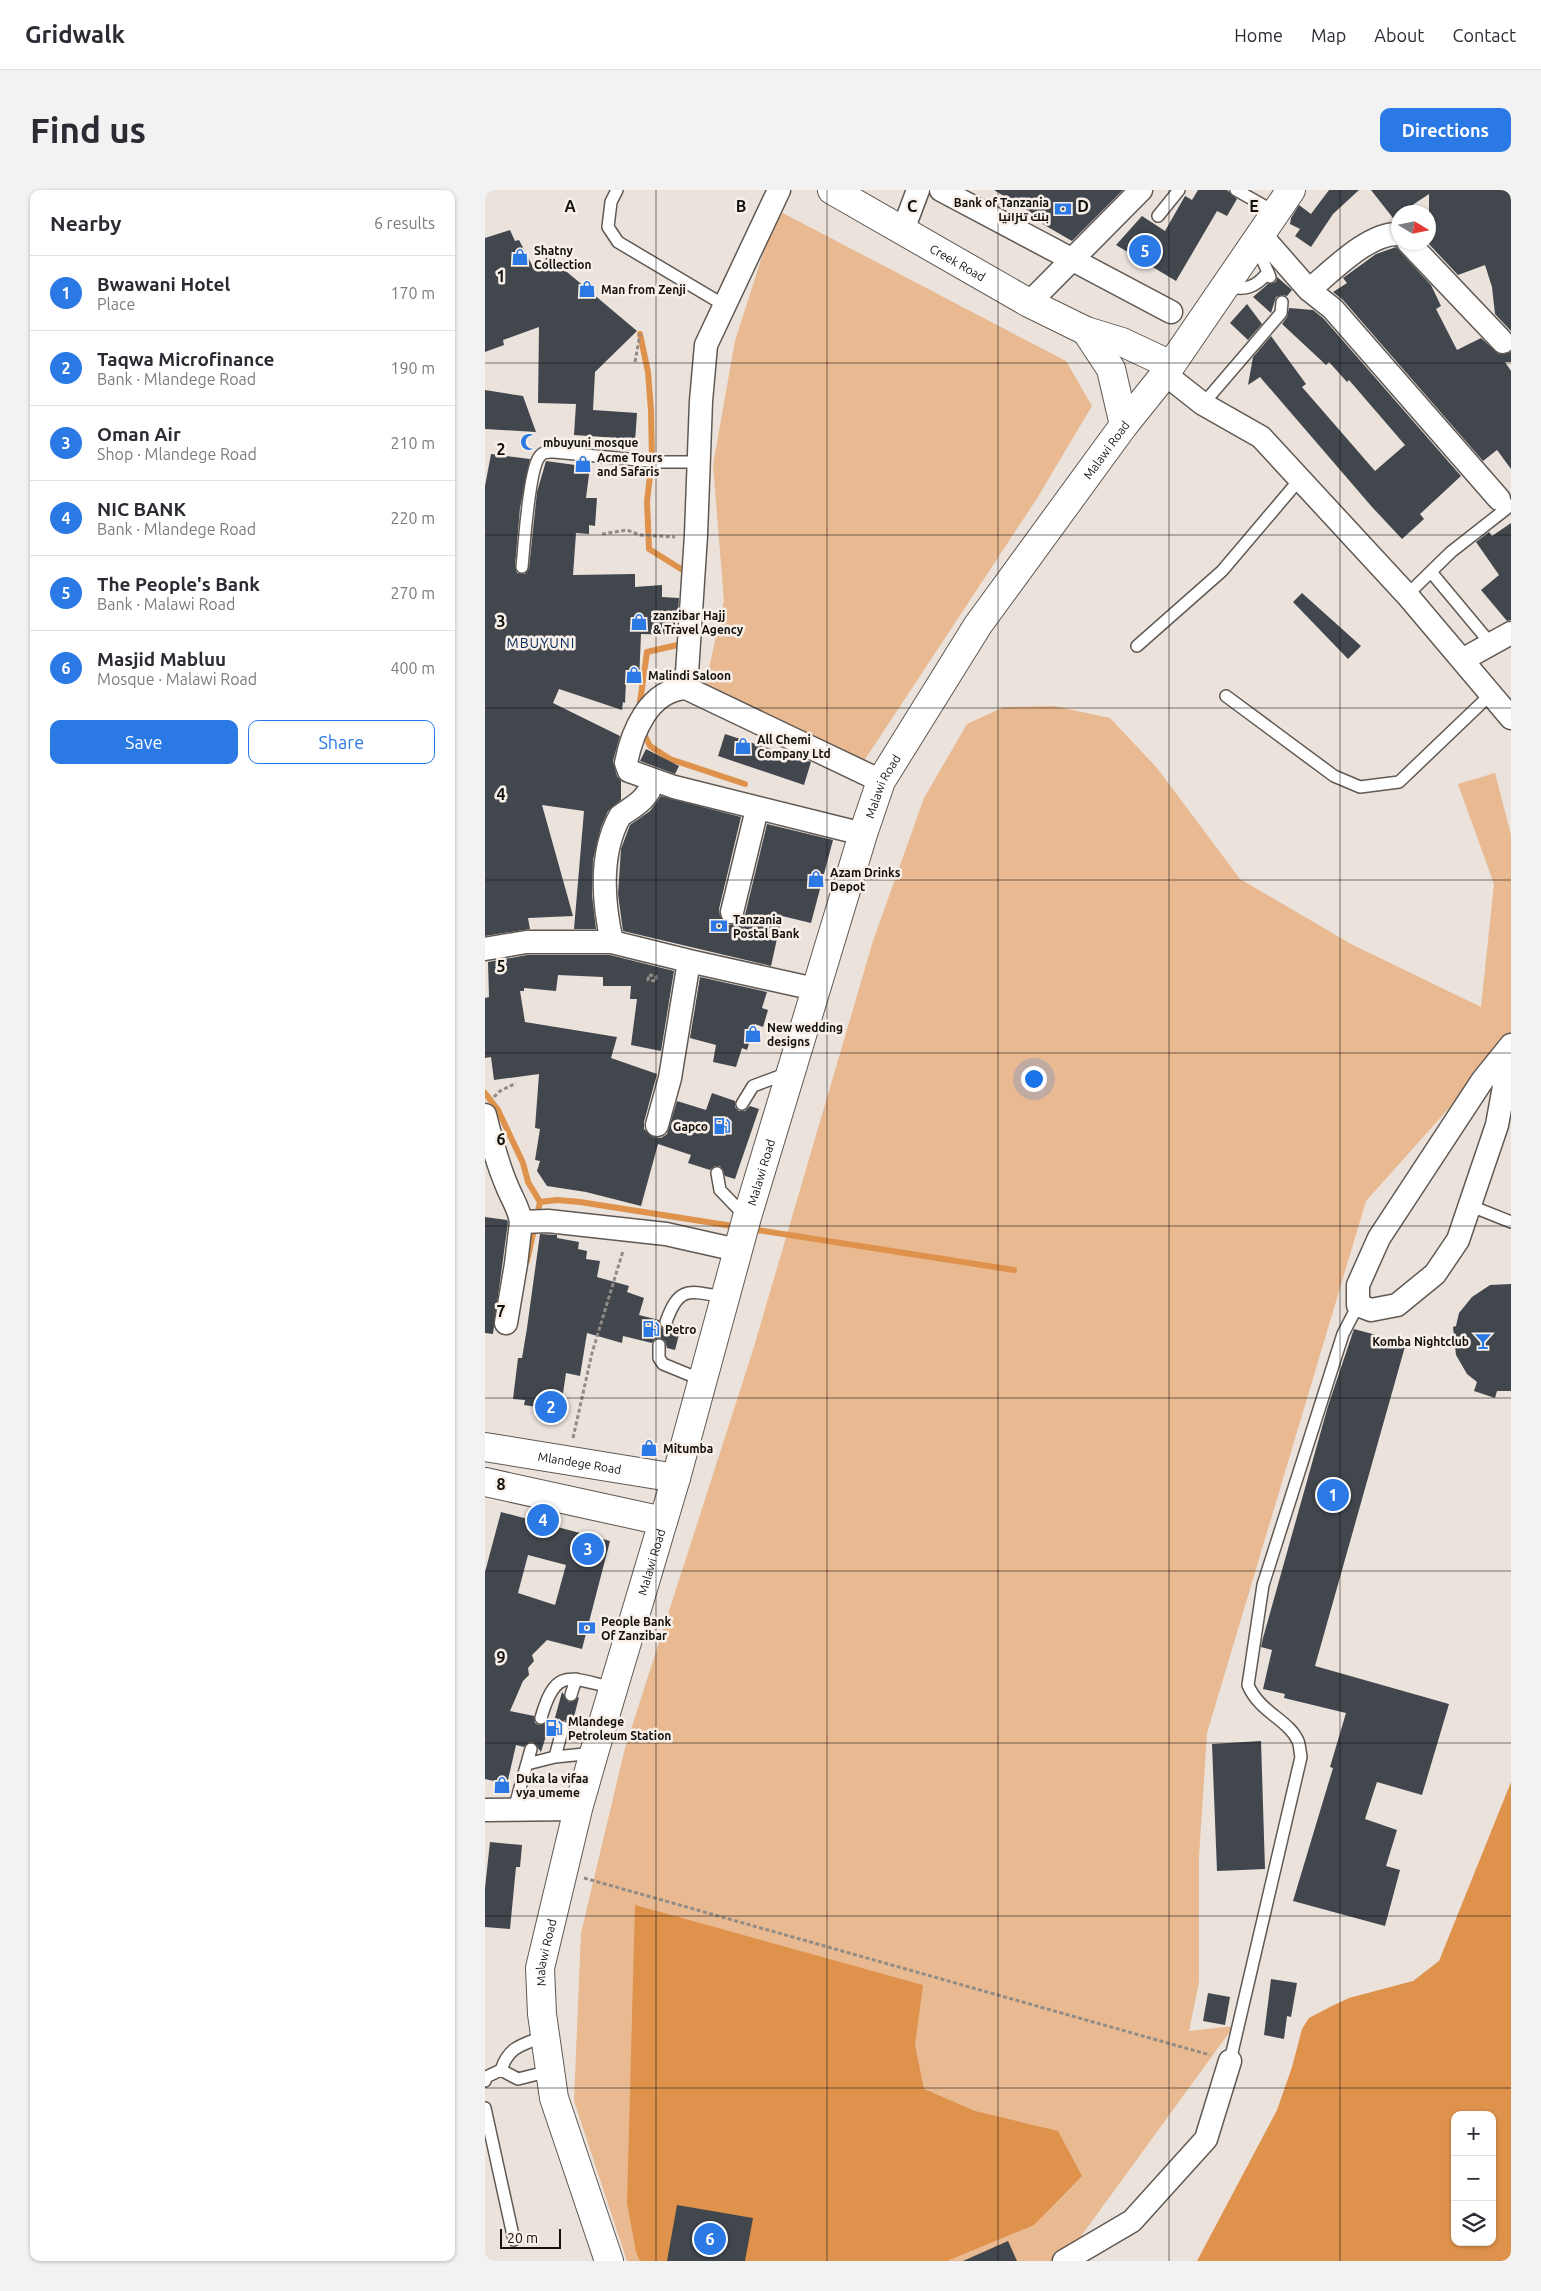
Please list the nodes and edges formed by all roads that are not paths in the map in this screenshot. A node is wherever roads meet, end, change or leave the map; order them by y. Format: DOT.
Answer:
graph roads {
  1 [pos="617,190"];
  2 [pos="779,190"];
  3 [pos="833,190"];
  4 [pos="918,190"];
  5 [pos="941,190"];
  6 [pos="1141,190"];
  7 [pos="1179,190"];
  8 [pos="1236,190"];
  9 [pos="1291,190"];
  10 [pos="1158,216"];
  11 [pos="1263,229"];
  12 [pos="903,230"];
  13 [pos="1391,233"];
  14 [pos="1416,250"];
  15 [pos="1073,260"];
  16 [pos="1224,286"];
  17 [pos="1309,290"];
  18 [pos="1282,302"];
  19 [pos="1029,303"];
  20 [pos="724,305"];
  21 [pos="1171,312"];
  22 [pos="1086,331"];
  23 [pos="1503,342"];
  24 [pos="1168,370"];
  25 [pos="1203,404"];
  26 [pos="1124,425"];
  27 [pos="699,462"];
  28 [pos="1300,479"];
  29 [pos="1505,502"];
  30 [pos="521,567"];
  31 [pos="1431,572"];
  32 [pos="1407,595"];
  33 [pos="1511,633"];
  34 [pos="1491,644"];
  35 [pos="1137,646"];
  36 [pos="1462,660"];
  37 [pos="686,688"];
  38 [pos="1491,694"];
  39 [pos="1226,696"];
  40 [pos="1511,718"];
  41 [pos="654,780"];
  42 [pos="881,781"];
  43 [pos="757,809"];
  44 [pos="863,834"];
  45 [pos="732,912"];
  46 [pos="612,942"];
  47 [pos="485,949"];
  48 [pos="689,961"];
  49 [pos="815,989"];
  50 [pos="1511,1046"];
  51 [pos="791,1072"];
  52 [pos="742,1104"];
  53 [pos="485,1114"];
  54 [pos="657,1125"];
  55 [pos="717,1173"];
  56 [pos="1471,1206"];
  57 [pos="747,1217"];
  58 [pos="533,1222"];
  59 [pos="1511,1222"];
  60 [pos="737,1250"];
  61 [pos="724,1297"];
  62 [pos="1358,1306"];
  63 [pos="665,1322"];
  64 [pos="506,1324"];
  65 [pos="659,1345"];
  66 [pos="702,1380"];
  67 [pos="485,1447"];
  68 [pos="676,1478"];
  69 [pos="485,1482"];
  70 [pos="663,1521"];
  71 [pos="576,1680"];
  72 [pos="614,1688"];
  73 [pos="571,1695"];
  74 [pos="541,1718"];
  75 [pos="563,1727"];
  76 [pos="531,1749"];
  77 [pos="594,1753"];
  78 [pos="555,1757"];
  79 [pos="527,1764"];
  80 [pos="514,1809"];
  81 [pos="578,1809"];
  82 [pos="485,1810"];
  83 [pos="545,2036"];
  84 [pos="1230,2061"];
  85 [pos="501,2070"];
  86 [pos="550,2071"];
  87 [pos="485,2081"];
  88 [pos="485,2108"];
  89 [pos="514,2240"];
  90 [pos="609,2261"];
  91 [pos="1063,2261"];
  1 -- 20 [label="lane"];
  2 -- 20 [label="street"];
  3 -- 12 [label="main road, Creek Road"];
  4 -- 12 [label="street"];
  5 -- 15 [label="street"];
  6 -- 15 [label="street"];
  7 -- 10 [label="lane"];
  8 -- 11 [label="lane"];
  9 -- 11 [label="main road, Malawi Road"];
  11 -- 16 [label="main road, Malawi Road"];
  11 -- 16 [label="lane"];
  11 -- 17 [label="street"];
  12 -- 19 [label="main road, Creek Road"];
  13 -- 17 [label="street"];
  14 -- 23 [label="street"];
  15 -- 19 [label="street"];
  15 -- 21 [label="street"];
  16 -- 24 [label="main road, Malawi Road"];
  17 -- 29 [label="street"];
  18 -- 25 [label="lane"];
  19 -- 22 [label="main road, Creek Road"];
  20 -- 27 [label="street"];
  22 -- 24 [label="main road, Creek Road"];
  22 -- 26 [label="main road"];
  24 -- 25 [label="street"];
  24 -- 26 [label="main road, Malawi Road"];
  25 -- 28 [label="street"];
  26 -- 42 [label="main road, Malawi Road"];
  27 -- 30 [label="lane"];
  27 -- 37 [label="street"];
  28 -- 32 [label="street"];
  28 -- 35 [label="lane"];
  29 -- 31 [label="lane"];
  31 -- 32 [label="lane"];
  31 -- 34 [label="lane"];
  32 -- 36 [label="street"];
  33 -- 34 [label="street"];
  34 -- 36 [label="street"];
  36 -- 38 [label="street"];
  37 -- 41 [label="street"];
  37 -- 42 [label="street"];
  38 -- 39 [label="lane"];
  38 -- 40 [label="street"];
  41 -- 43 [label="street"];
  41 -- 46 [label="street"];
  42 -- 44 [label="main road, Malawi Road"];
  43 -- 44 [label="street"];
  43 -- 45 [label="street"];
  44 -- 49 [label="main road, Malawi Road"];
  46 -- 47 [label="street"];
  46 -- 48 [label="street"];
  48 -- 49 [label="street"];
  48 -- 54 [label="street"];
  49 -- 51 [label="main road, Malawi Road"];
  50 -- 56 [label="street"];
  50 -- 62 [label="street"];
  51 -- 52 [label="lane"];
  51 -- 57 [label="main road, Malawi Road"];
  53 -- 58 [label="street"];
  55 -- 57 [label="lane"];
  56 -- 59 [label="lane"];
  56 -- 62 [label="street"];
  57 -- 60 [label="main road, Malawi Road"];
  58 -- 60 [label="street"];
  58 -- 64 [label="street"];
  60 -- 61 [label="main road, Malawi Road"];
  61 -- 63 [label="lane"];
  61 -- 66 [label="main road, Malawi Road"];
  62 -- 84 [label="lane"];
  65 -- 66 [label="lane"];
  66 -- 68 [label="main road, Malawi Road"];
  67 -- 68 [label="main road, Mlandege Road"];
  68 -- 70 [label="main road, Malawi Road"];
  69 -- 70 [label="main road"];
  70 -- 72 [label="main road, Malawi Road"];
  71 -- 72 [label="lane"];
  71 -- 73 [label="lane"];
  71 -- 74 [label="lane"];
  72 -- 77 [label="main road, Malawi Road"];
  75 -- 78 [label="lane"];
  76 -- 79 [label="lane"];
  77 -- 78 [label="lane"];
  77 -- 81 [label="main road, Malawi Road"];
  78 -- 79 [label="lane"];
  79 -- 80 [label="lane"];
  80 -- 81 [label="street"];
  80 -- 82 [label="street"];
  81 -- 83 [label="main road, Malawi Road"];
  83 -- 85 [label="lane"];
  83 -- 86 [label="main road, Malawi Road"];
  84 -- 91 [label="street"];
  85 -- 86 [label="lane"];
  85 -- 87 [label="lane"];
  86 -- 90 [label="main road, Malawi Road"];
  88 -- 89 [label="lane"];
}
